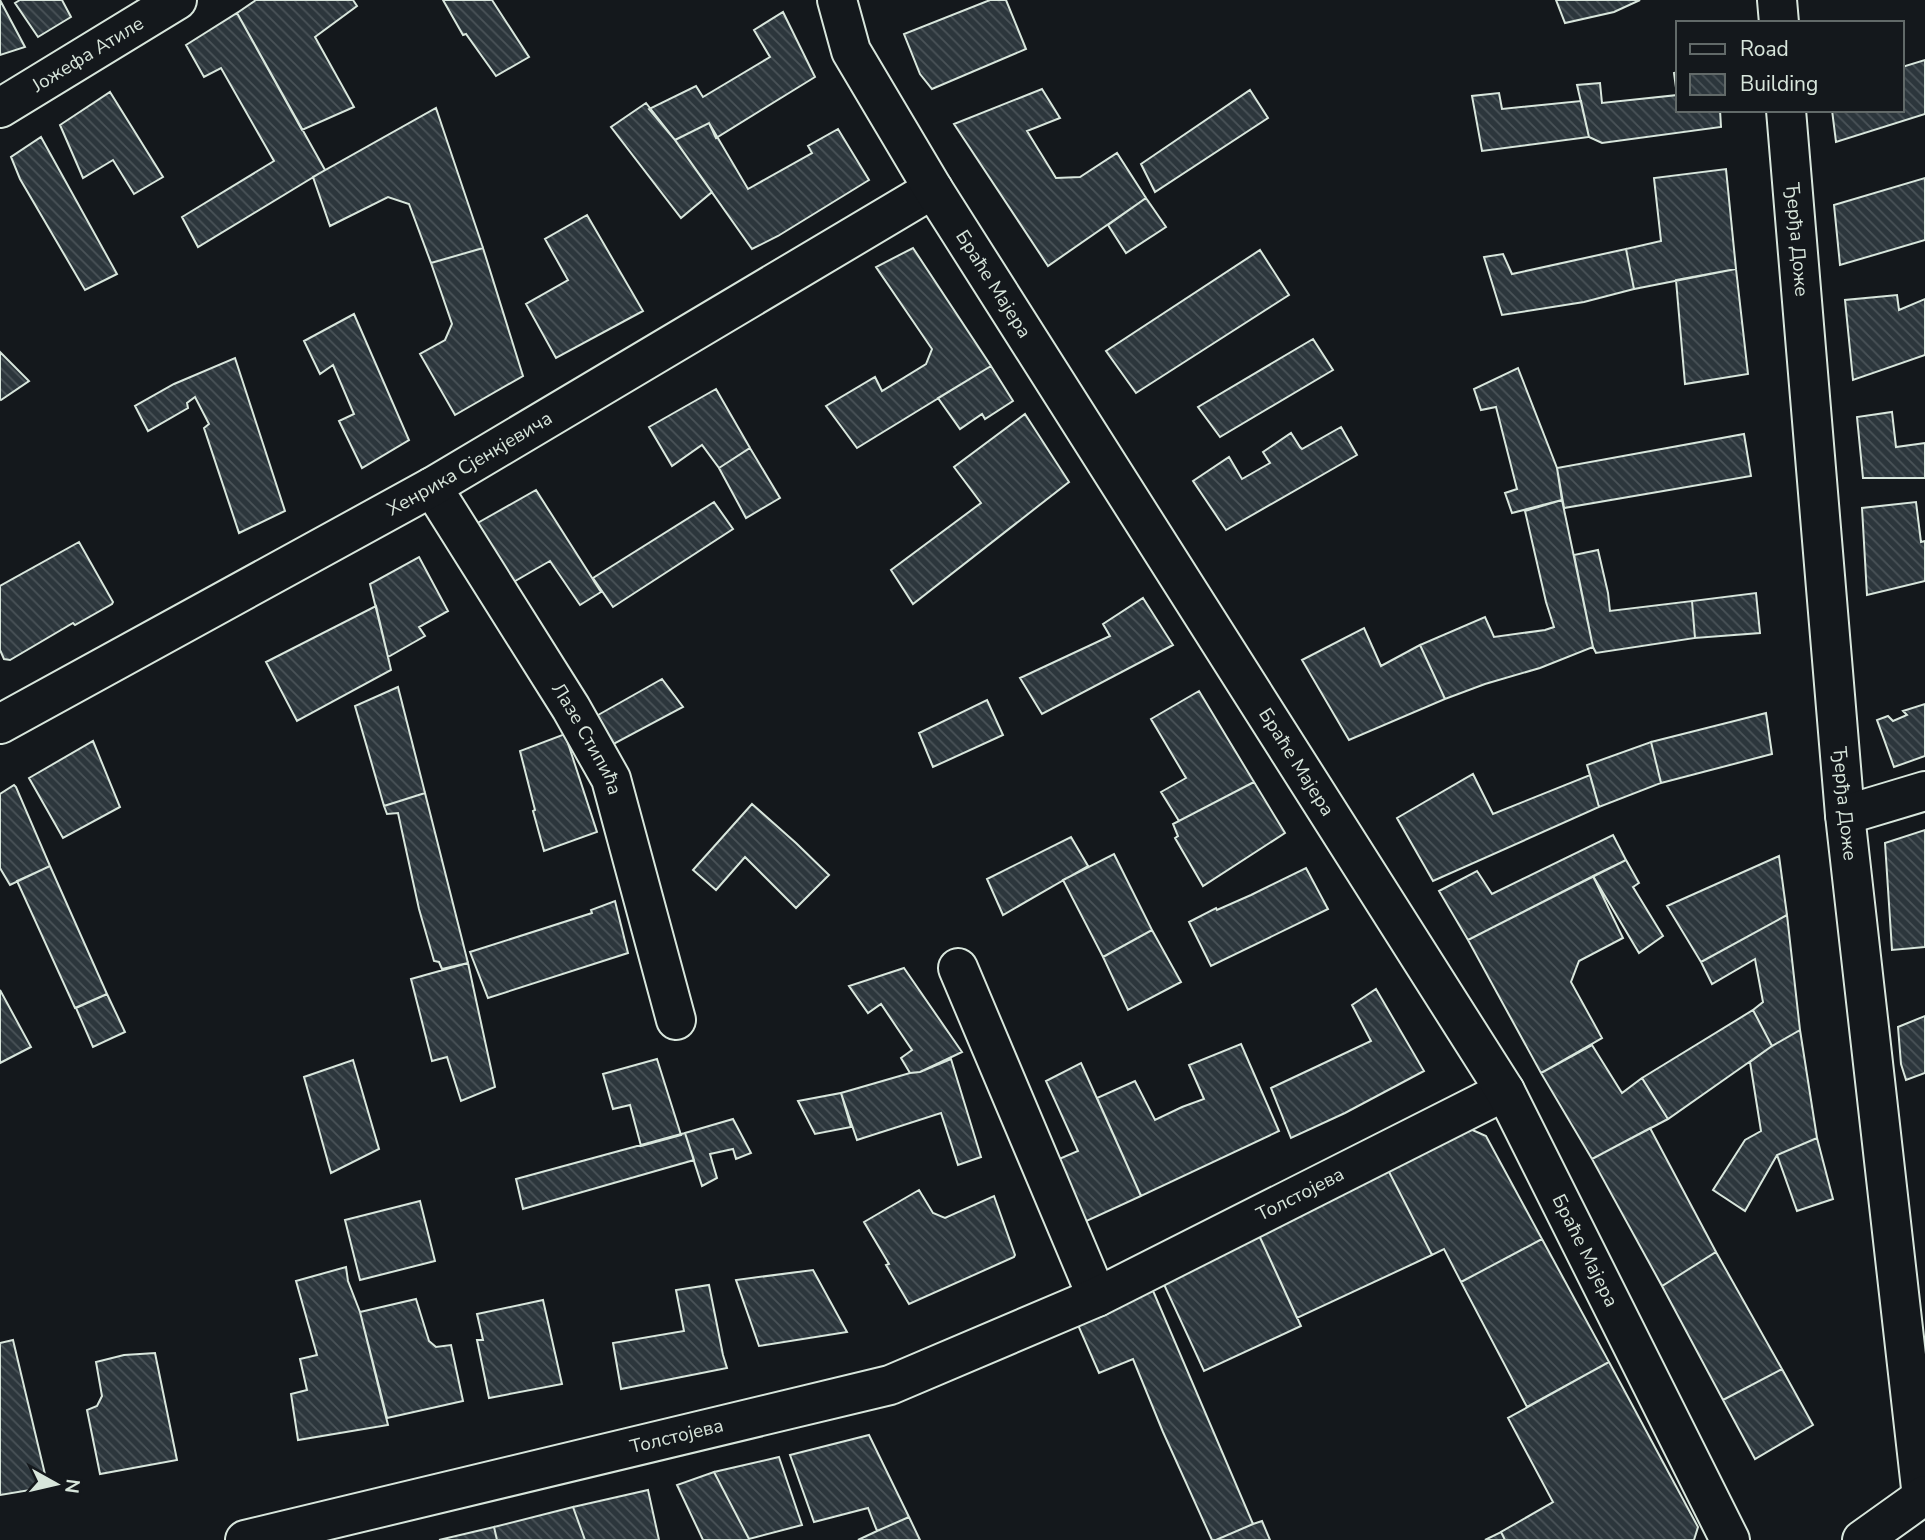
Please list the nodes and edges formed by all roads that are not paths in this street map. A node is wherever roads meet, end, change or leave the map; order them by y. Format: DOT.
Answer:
graph roads {
  1 [pos="177,0"];
  2 [pos="838,0"];
  3 [pos="1777,0"];
  4 [pos="1779,21"];
  5 [pos="0,108"];
  6 [pos="1786,112"];
  7 [pos="933,189"];
  8 [pos="432,487"];
  9 [pos="0,724"];
  10 [pos="1925,791"];
  11 [pos="1845,815"];
  12 [pos="958,968"];
  13 [pos="676,1020"];
  14 [pos="1505,1091"];
  15 [pos="1097,1297"];
  16 [pos="1923,1496"];
  17 [pos="245,1540"];
  18 [pos="1730,1540"];
  19 [pos="1861,1540"];
  1 -- 5 [label="street, Јожефа Атиле"];
  2 -- 7 [label="street, Браће Мајера"];
  3 -- 4 [label="street"];
  6 -- 11 [label="street, Ђерђа Доже"];
  7 -- 8 [label="street, Хенрика Сјенкјевича"];
  7 -- 14 [label="street, Браће Мајера"];
  8 -- 9 [label="street, Хенрика Сјенкјевича"];
  8 -- 13 [label="street, Лазе Стипића"];
  10 -- 11 [label="street"];
  11 -- 16 [label="street, Ђерђа Доже"];
  12 -- 15 [label="street"];
  14 -- 15 [label="street, Толстојева"];
  14 -- 18 [label="street, Браће Мајера"];
  15 -- 17 [label="street, Толстојева"];
  16 -- 19 [label="street"];
}
